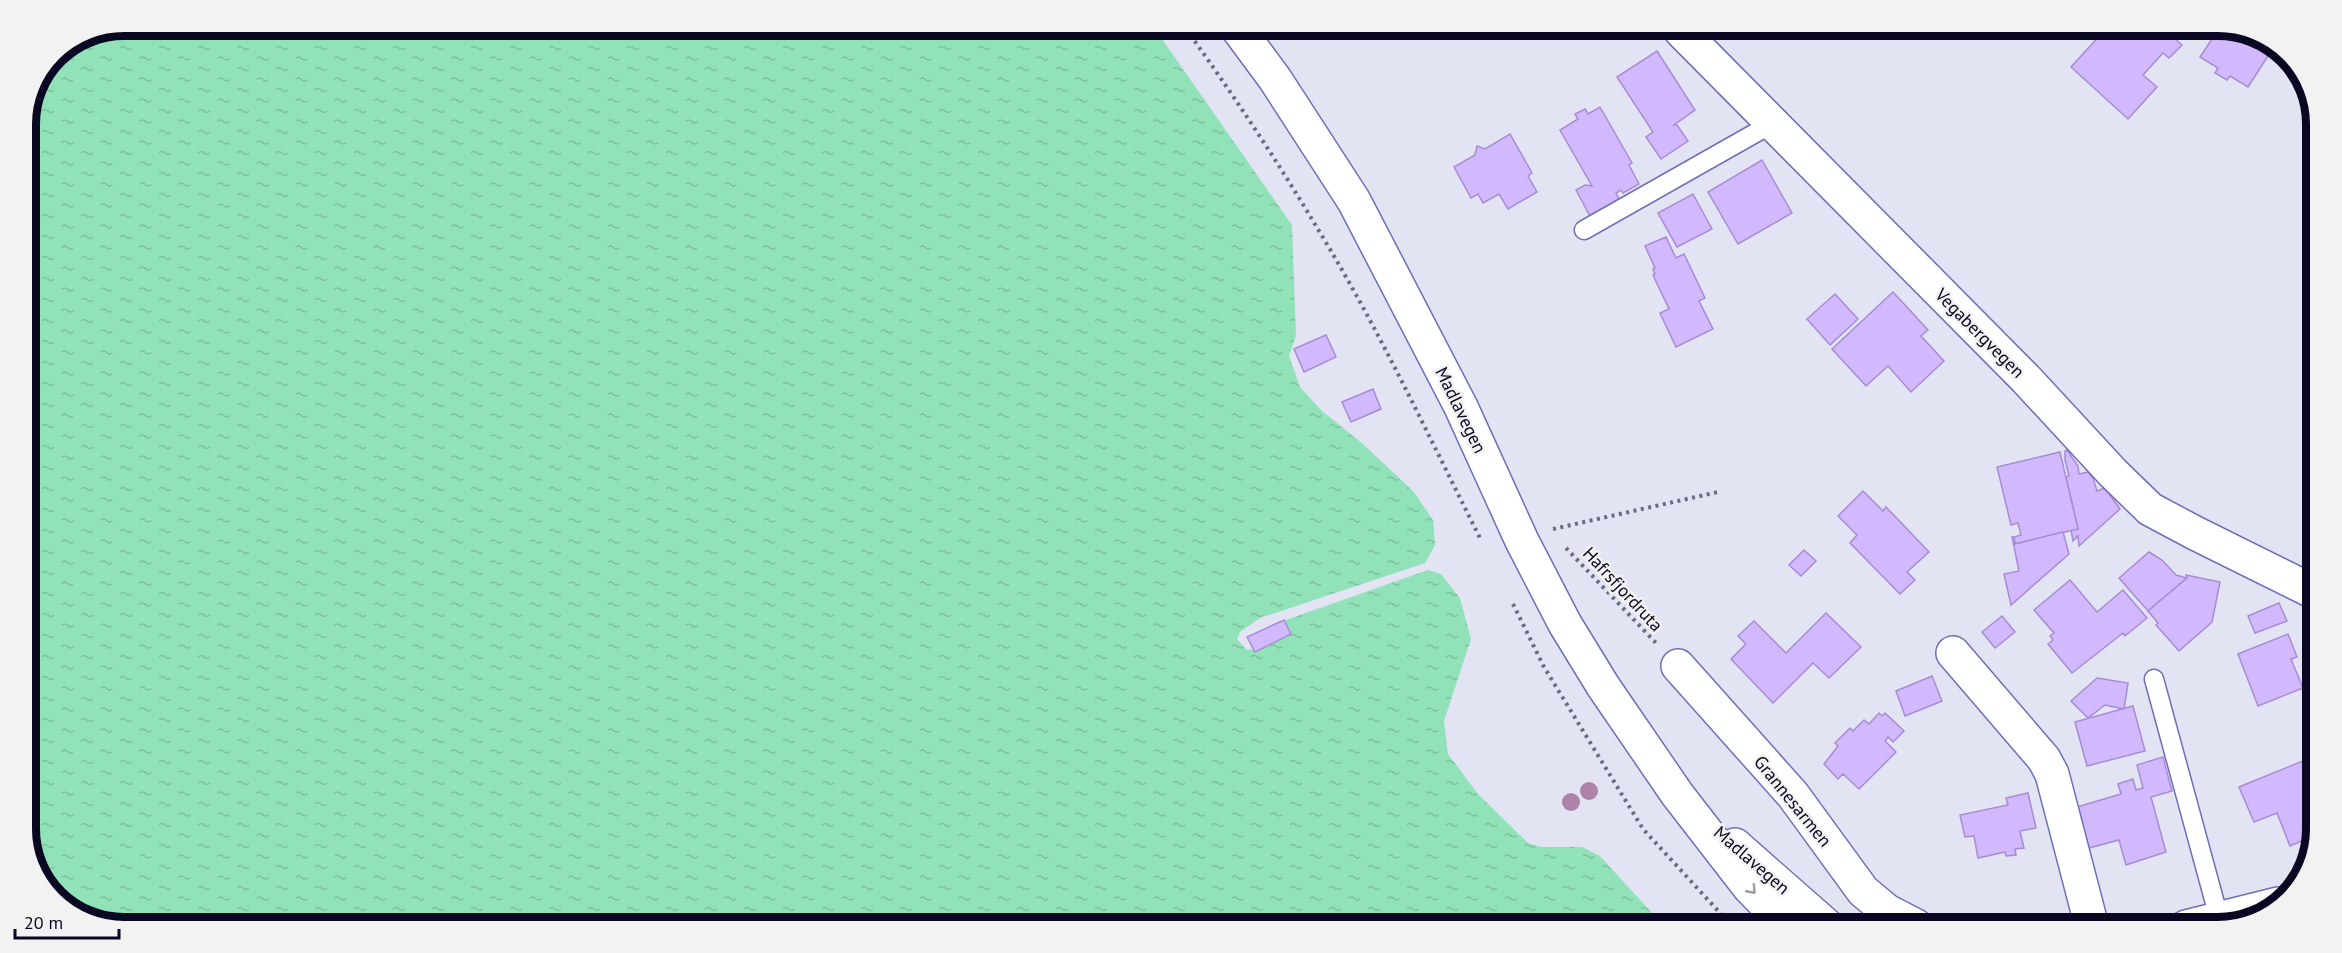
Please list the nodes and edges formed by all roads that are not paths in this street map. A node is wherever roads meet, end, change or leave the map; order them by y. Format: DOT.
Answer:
graph roads {
  1 [pos="1243,36"];
  2 [pos="1686,36"];
  3 [pos="1773,123"];
  4 [pos="1584,230"];
  5 [pos="2306,588"];
  6 [pos="1953,653"];
  7 [pos="1678,666"];
  8 [pos="2154,679"];
  9 [pos="1677,794"];
  10 [pos="2249,911"];
  11 [pos="2226,916"];
  12 [pos="1777,917"];
  13 [pos="1817,917"];
  14 [pos="1899,917"];
  15 [pos="2089,917"];
  16 [pos="2219,917"];
  1 -- 9 [label="street, Madlavegen"];
  2 -- 3 [label="street, Vegabergvegen"];
  3 -- 4 [label="lane"];
  3 -- 5 [label="street, Vegabergvegen"];
  6 -- 15 [label="street"];
  7 -- 14 [label="street, Grannesarmen"];
  8 -- 16 [label="lane"];
  9 -- 12 [label="street, Madlavegen, one-way"];
  9 -- 13 [label="street, Madlavegen"];
  10 -- 11 [label="street"];
}
